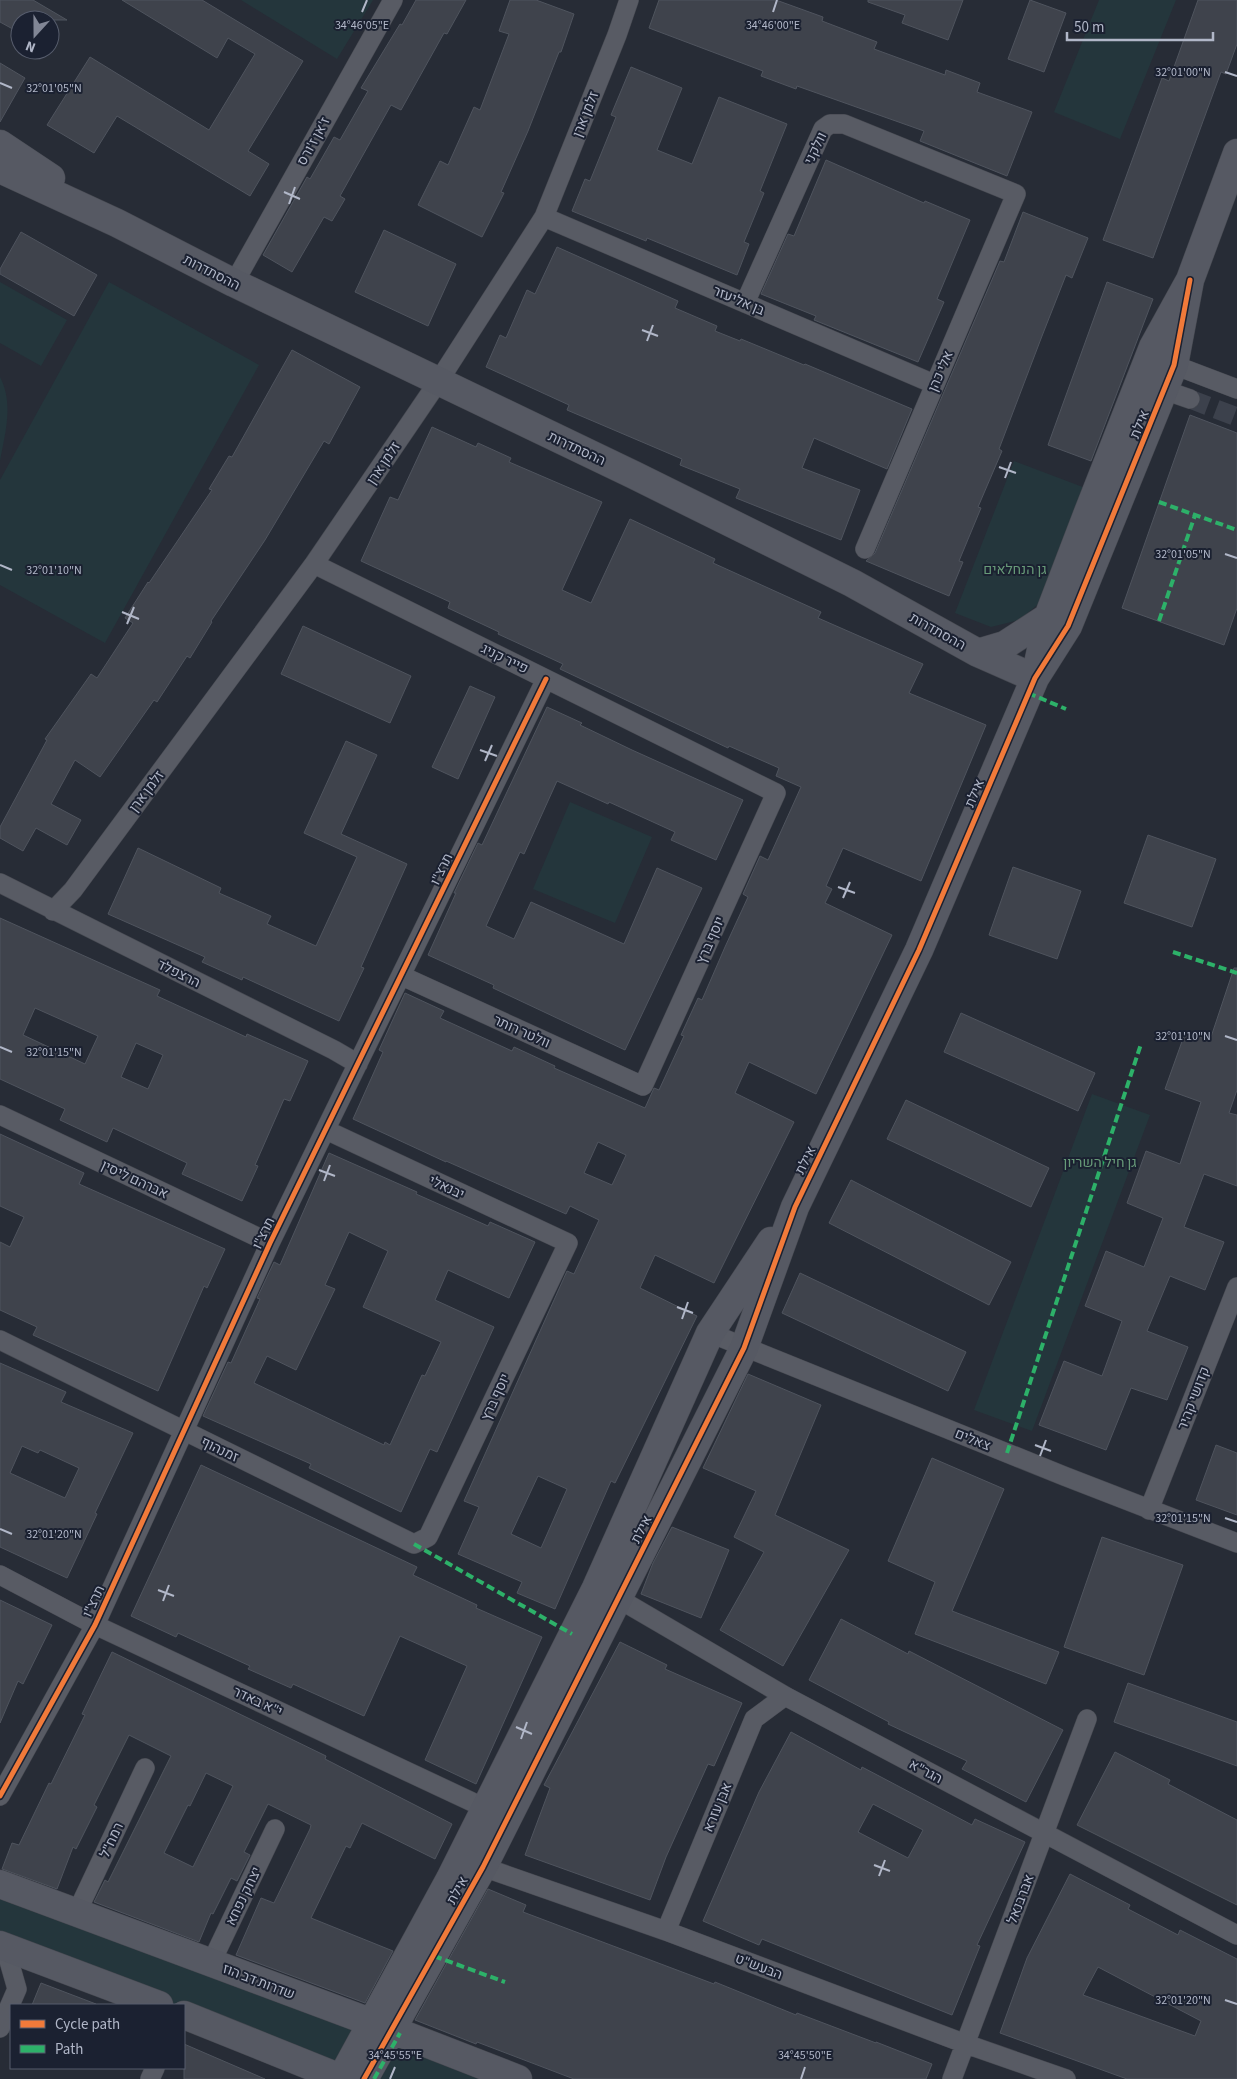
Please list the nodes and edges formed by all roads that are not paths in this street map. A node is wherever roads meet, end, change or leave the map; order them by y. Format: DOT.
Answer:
graph roads {
  1 [pos="393,0"];
  2 [pos="629,0"];
  3 [pos="1237,154"];
  4 [pos="1,155"];
  5 [pos="1016,194"];
  6 [pos="544,217"];
  7 [pos="1190,280"];
  8 [pos="234,283"];
  9 [pos="745,302"];
  10 [pos="1145,368"];
  11 [pos="1169,378"];
  12 [pos="438,382"];
  13 [pos="934,384"];
  14 [pos="1237,389"];
  15 [pos="1190,399"];
  16 [pos="865,549"];
  17 [pos="314,564"];
  18 [pos="1048,618"];
  19 [pos="978,652"];
  20 [pos="1035,678"];
  21 [pos="546,679"];
  22 [pos="776,793"];
  23 [pos="0,883"];
  24 [pos="57,913"];
  25 [pos="402,976"];
  26 [pos="358,1064"];
  27 [pos="643,1086"];
  28 [pos="0,1115"];
  29 [pos="326,1130"];
  30 [pos="795,1207"];
  31 [pos="270,1243"];
  32 [pos="568,1243"];
  33 [pos="1237,1287"];
  34 [pos="710,1333"];
  35 [pos="0,1340"];
  36 [pos="744,1348"];
  37 [pos="184,1431"];
  38 [pos="1149,1510"];
  39 [pos="1237,1543"];
  40 [pos="414,1544"];
  41 [pos="607,1563"];
  42 [pos="0,1575"];
  43 [pos="619,1600"];
  44 [pos="94,1625"];
  45 [pos="785,1696"];
  46 [pos="1087,1719"];
  47 [pos="145,1768"];
  48 [pos="519,1795"];
  49 [pos="0,1796"];
  50 [pos="485,1808"];
  51 [pos="275,1830"];
  52 [pos="1045,1833"];
  53 [pos="483,1867"];
  54 [pos="450,1879"];
  55 [pos="0,1884"];
  56 [pos="78,1912"];
  57 [pos="666,1930"];
  58 [pos="1237,1935"];
  59 [pos="3,1946"];
  60 [pos="211,1962"];
  61 [pos="10,2004"];
  62 [pos="155,2004"];
  63 [pos="10,2005"];
  64 [pos="185,2015"];
  65 [pos="382,2026"];
  66 [pos="0,2028"];
  67 [pos="966,2044"];
  68 [pos="302,2069"];
  69 [pos="342,2079"];
  70 [pos="364,2079"];
  71 [pos="518,2079"];
  72 [pos="952,2079"];
  73 [pos="1066,2079"];
  1 -- 8 [label="street, ז'אן ז'ורס"];
  2 -- 6 [label="street, זלמן ארן"];
  3 -- 7 [label="street, אילת"];
  4 -- 8 [label="street, ההסתדרות"];
  5 -- 9 [label="street, וולקני"];
  5 -- 13 [label="street, אלי כהן"];
  6 -- 9 [label="street, בן אליעזר"];
  6 -- 12 [label="street, זלמן ארן"];
  7 -- 10 [label="street, אילת"];
  7 -- 11 [label="street, אילת"];
  8 -- 12 [label="street, ההסתדרות"];
  9 -- 13 [label="street, בן אליעזר"];
  10 -- 11 [label="street"];
  10 -- 18 [label="street, אילת"];
  11 -- 14 [label="street"];
  11 -- 15 [label="street"];
  11 -- 20 [label="street, אילת"];
  12 -- 17 [label="street, זלמן ארן"];
  12 -- 19 [label="street, ההסתדרות"];
  13 -- 16 [label="street, אלי כהן"];
  17 -- 21 [label="street, פייר קניג"];
  17 -- 24 [label="street, זלמן ארן"];
  18 -- 19 [label="street"];
  18 -- 20 [label="street, אילת"];
  19 -- 20 [label="street, ההסתדרות"];
  20 -- 30 [label="street, אילת"];
  21 -- 22 [label="street, פייר קניג"];
  21 -- 25 [label="street, תרצ\"ו"];
  22 -- 27 [label="street, יוסף ברץ"];
  23 -- 24 [label="street, הרצפלד"];
  24 -- 26 [label="street, הרצפלד"];
  25 -- 26 [label="street, תרצ\"ו"];
  25 -- 27 [label="street, וולטר רותר"];
  26 -- 29 [label="street, תרצ\"ו"];
  28 -- 31 [label="street, אברהם ליסין"];
  29 -- 31 [label="street, תרצ\"ו"];
  29 -- 32 [label="street, יבנאלי"];
  30 -- 34 [label="street, אילת"];
  30 -- 36 [label="street, אילת"];
  31 -- 37 [label="street, תרצ\"ו"];
  32 -- 40 [label="street, יוסף ברץ"];
  33 -- 38 [label="street, קדושי קהיר"];
  34 -- 36 [label="street, צאלים"];
  34 -- 41 [label="street, אילת"];
  35 -- 37 [label="street, זמנהוף"];
  36 -- 38 [label="street, צאלים"];
  36 -- 43 [label="street, אילת"];
  37 -- 40 [label="street, זמנהוף"];
  37 -- 44 [label="street, תרצ\"ו"];
  38 -- 39 [label="street, צאלים"];
  41 -- 43 [label="street"];
  41 -- 50 [label="street, אילת"];
  42 -- 44 [label="street, י\"א באדר"];
  43 -- 45 [label="street, הגר\"א"];
  43 -- 48 [label="street, אילת"];
  44 -- 49 [label="street, תרצ\"ו"];
  44 -- 50 [label="street, י\"א באדר"];
  45 -- 52 [label="street, הגר\"א"];
  45 -- 57 [label="street, אבן עזרא"];
  46 -- 52 [label="street, אברבנאל"];
  47 -- 56 [label="street, רמח\"ל"];
  48 -- 50 [label="street"];
  48 -- 53 [label="street, אילת"];
  50 -- 54 [label="street, אילת"];
  51 -- 60 [label="street, יצחק נפחא"];
  52 -- 58 [label="street, הגר\"א"];
  52 -- 67 [label="street, אברבנאל"];
  53 -- 54 [label="street"];
  53 -- 57 [label="street, הבעש\"ט"];
  53 -- 65 [label="street, אילת"];
  54 -- 65 [label="street, אילת"];
  55 -- 56 [label="street, שדרות דב הוז"];
  56 -- 60 [label="street, שדרות דב הוז"];
  57 -- 67 [label="street, הבעש\"ט"];
  59 -- 61 [label="street"];
  59 -- 62 [label="street"];
  60 -- 65 [label="street, שדרות דב הוז"];
  63 -- 66 [label="street"];
  64 -- 68 [label="street"];
  65 -- 69 [label="street"];
  65 -- 70 [label="street"];
  65 -- 71 [label="street, שדרות דב הוז"];
  67 -- 72 [label="street, אברבנאל"];
  67 -- 73 [label="street, הבעש\"ט"];
  68 -- 69 [label="street"];
}
